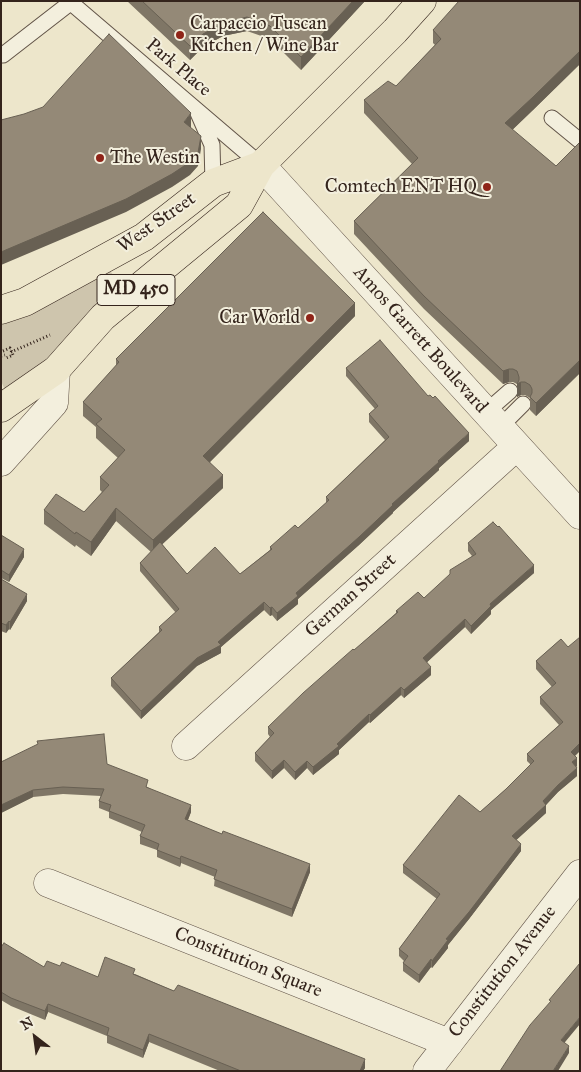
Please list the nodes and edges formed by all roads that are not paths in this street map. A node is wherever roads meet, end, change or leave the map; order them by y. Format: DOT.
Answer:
graph roads {
  1 [pos="422,1"];
  2 [pos="69,2"];
  3 [pos="1,54"];
  4 [pos="196,110"];
  5 [pos="552,118"];
  6 [pos="580,141"];
  7 [pos="261,165"];
  8 [pos="213,182"];
  9 [pos="1,310"];
  10 [pos="56,370"];
  11 [pos="510,391"];
  12 [pos="524,404"];
  13 [pos="1,408"];
  14 [pos="501,428"];
  15 [pos="1,462"];
  16 [pos="580,515"];
  17 [pos="186,746"];
  18 [pos="580,874"];
  19 [pos="48,883"];
  20 [pos="449,1043"];
  21 [pos="427,1071"];
  1 -- 7 [label="main road, West Street / MD 450"];
  2 -- 3 [label="lane"];
  2 -- 4 [label="lane, Park Place"];
  4 -- 7 [label="lane, Park Place"];
  4 -- 8 [label="lane"];
  5 -- 6 [label="lane"];
  7 -- 8 [label="main road, West Street / MD 450"];
  7 -- 10 [label="main road, West Street / MD 450"];
  7 -- 14 [label="street, Amos Garrett Boulevard"];
  8 -- 9 [label="main road, West Street / MD 450"];
  10 -- 13 [label="main road, West Street / MD 450"];
  10 -- 15 [label="street"];
  11 -- 14 [label="lane"];
  12 -- 14 [label="lane"];
  14 -- 16 [label="street, Amos Garrett Boulevard"];
  14 -- 17 [label="street, German Street"];
  18 -- 20 [label="street, Constitution Avenue"];
  19 -- 20 [label="street, Constitution Square"];
  20 -- 21 [label="street, Constitution Avenue"];
}
